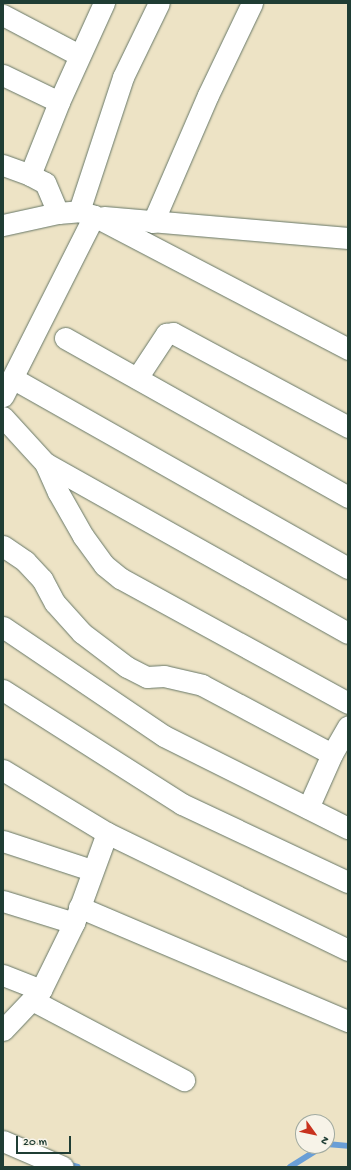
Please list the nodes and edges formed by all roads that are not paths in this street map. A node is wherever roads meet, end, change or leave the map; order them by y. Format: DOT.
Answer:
graph roads {
  1 [pos="104,3"];
  2 [pos="159,3"];
  3 [pos="252,3"];
  4 [pos="3,15"];
  5 [pos="79,55"];
  6 [pos="3,75"];
  7 [pos="59,102"];
  8 [pos="3,165"];
  9 [pos="30,175"];
  10 [pos="58,213"];
  11 [pos="87,214"];
  12 [pos="153,222"];
  13 [pos="3,225"];
  14 [pos="348,238"];
  15 [pos="65,338"];
  16 [pos="348,349"];
  17 [pos="137,378"];
  18 [pos="14,379"];
  19 [pos="3,396"];
  20 [pos="3,417"];
  21 [pos="348,427"];
  22 [pos="45,463"];
  23 [pos="348,497"];
  24 [pos="3,546"];
  25 [pos="348,568"];
  26 [pos="3,627"];
  27 [pos="348,633"];
  28 [pos="3,690"];
  29 [pos="348,703"];
  30 [pos="348,726"];
  31 [pos="332,754"];
  32 [pos="3,770"];
  33 [pos="308,808"];
  34 [pos="348,828"];
  35 [pos="107,833"];
  36 [pos="3,841"];
  37 [pos="91,870"];
  38 [pos="348,882"];
  39 [pos="3,901"];
  40 [pos="76,915"];
  41 [pos="348,950"];
  42 [pos="3,975"];
  43 [pos="37,995"];
  44 [pos="348,1021"];
  45 [pos="3,1030"];
  46 [pos="184,1080"];
  47 [pos="3,1141"];
  48 [pos="63,1167"];
  1 -- 5 [label="street"];
  2 -- 11 [label="street"];
  3 -- 12 [label="street"];
  4 -- 5 [label="street"];
  5 -- 7 [label="street"];
  6 -- 7 [label="street"];
  7 -- 9 [label="street"];
  8 -- 9 [label="street"];
  9 -- 10 [label="street"];
  10 -- 11 [label="street"];
  10 -- 13 [label="street"];
  11 -- 12 [label="street"];
  11 -- 16 [label="street"];
  11 -- 18 [label="street"];
  12 -- 14 [label="street"];
  15 -- 17 [label="street"];
  17 -- 21 [label="street"];
  17 -- 23 [label="street"];
  18 -- 19 [label="street"];
  18 -- 25 [label="street"];
  20 -- 22 [label="street"];
  22 -- 27 [label="street"];
  22 -- 29 [label="street"];
  24 -- 31 [label="street"];
  26 -- 33 [label="street"];
  28 -- 38 [label="street"];
  30 -- 31 [label="street"];
  31 -- 33 [label="street"];
  32 -- 35 [label="street"];
  33 -- 34 [label="street"];
  35 -- 37 [label="street"];
  35 -- 41 [label="street"];
  36 -- 37 [label="street"];
  37 -- 40 [label="street"];
  39 -- 40 [label="street"];
  40 -- 43 [label="street"];
  40 -- 44 [label="street"];
  42 -- 43 [label="street"];
  43 -- 45 [label="street"];
  43 -- 46 [label="street"];
  47 -- 48 [label="street"];
}
